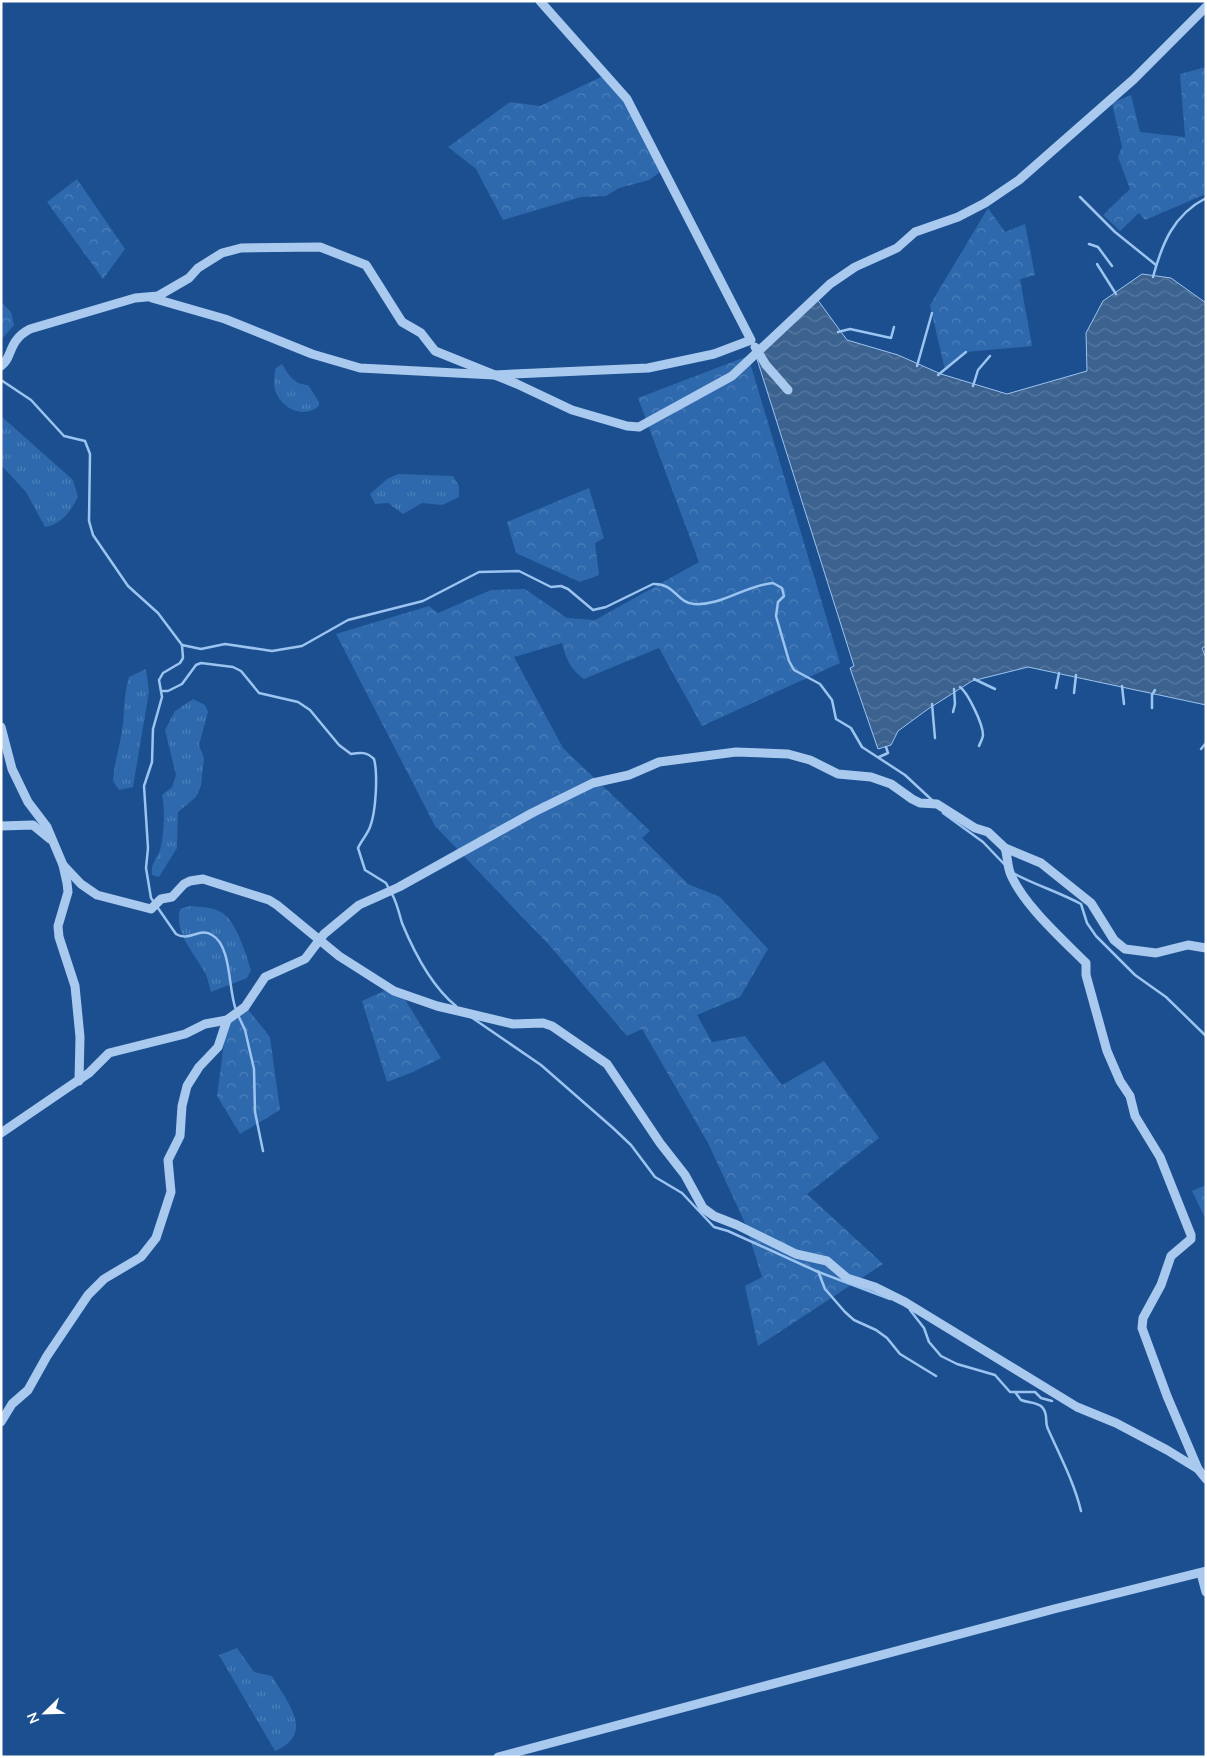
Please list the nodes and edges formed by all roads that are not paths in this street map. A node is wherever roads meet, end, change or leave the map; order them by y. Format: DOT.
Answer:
graph roads {
  1 [pos="540,1"];
  2 [pos="1206,7"];
  3 [pos="151,298"];
  4 [pos="751,340"];
  5 [pos="758,352"];
  6 [pos="1,366"];
  7 [pos="494,375"];
  8 [pos="788,390"];
  9 [pos="1,727"];
  10 [pos="1,826"];
  11 [pos="54,844"];
  12 [pos="1005,848"];
  13 [pos="63,865"];
  14 [pos="320,940"];
  15 [pos="1206,948"];
  16 [pos="227,1020"];
  17 [pos="79,1081"];
  18 [pos="1,1133"];
  19 [pos="1,1422"];
  20 [pos="1198,1469"];
  21 [pos="1206,1479"];
  22 [pos="1204,1572"];
  23 [pos="1206,1592"];
  24 [pos="498,1757"];
  1 -- 4 [label="street"];
  2 -- 5 [label="street"];
  3 -- 6 [label="street"];
  3 -- 7 [label="street"];
  3 -- 7 [label="street"];
  4 -- 5 [label="street"];
  4 -- 7 [label="street"];
  5 -- 7 [label="street"];
  5 -- 8 [label="street"];
  9 -- 11 [label="street"];
  10 -- 11 [label="street"];
  11 -- 13 [label="street"];
  12 -- 14 [label="street"];
  12 -- 15 [label="street"];
  12 -- 20 [label="street"];
  13 -- 14 [label="street"];
  13 -- 17 [label="street"];
  14 -- 16 [label="street"];
  14 -- 20 [label="street"];
  16 -- 17 [label="street"];
  16 -- 19 [label="street"];
  17 -- 18 [label="street"];
  20 -- 21 [label="street"];
  22 -- 23 [label="street"];
  22 -- 24 [label="street"];
}
